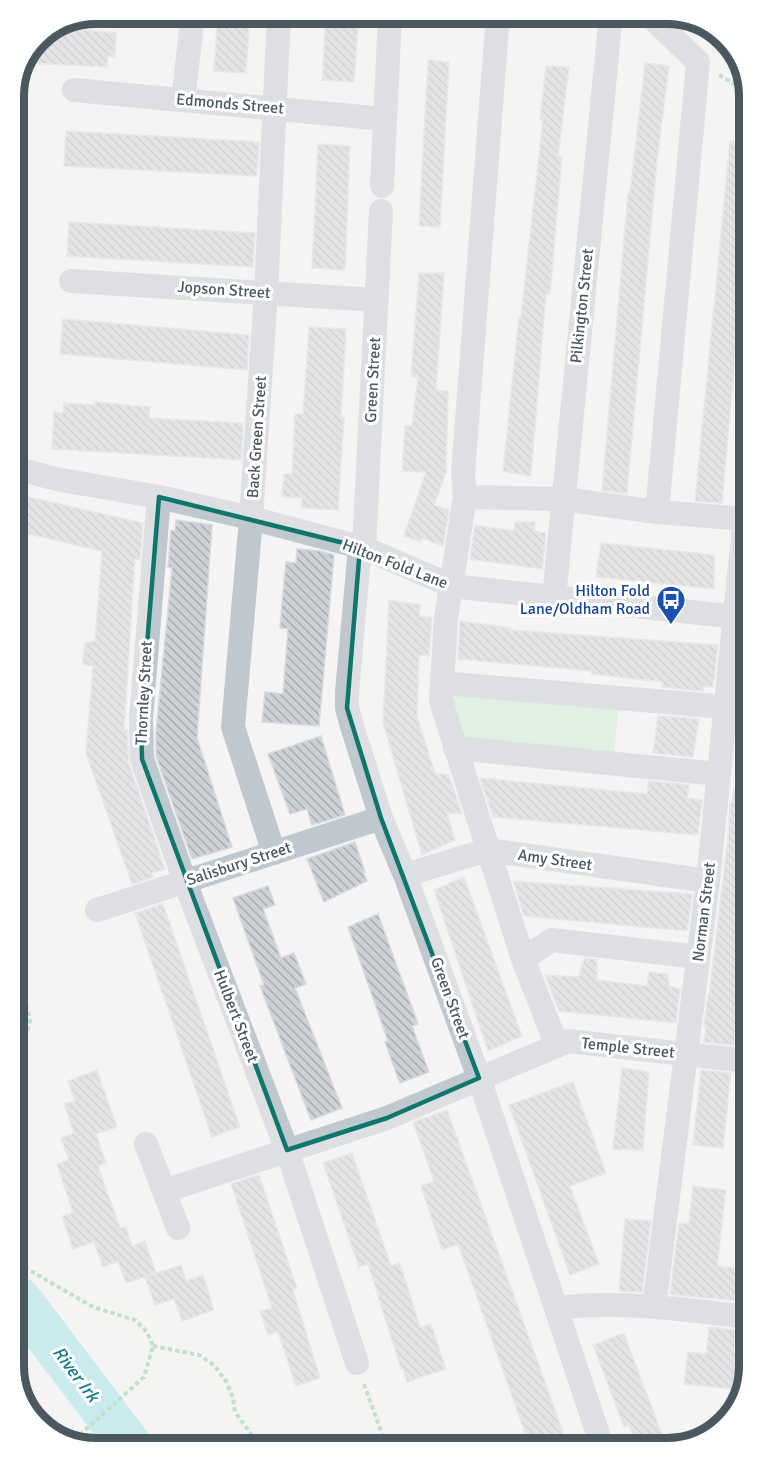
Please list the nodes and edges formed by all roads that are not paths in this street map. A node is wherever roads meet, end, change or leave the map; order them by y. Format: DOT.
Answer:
graph roads {
  1 [pos="192,24"];
  2 [pos="278,24"];
  3 [pos="390,24"];
  4 [pos="497,24"];
  5 [pos="610,24"];
  6 [pos="658,24"];
  7 [pos="74,90"];
  8 [pos="183,100"];
  9 [pos="274,108"];
  10 [pos="385,119"];
  11 [pos="382,186"];
  12 [pos="381,211"];
  13 [pos="71,281"];
  14 [pos="266,293"];
  15 [pos="377,300"];
  16 [pos="24,470"];
  17 [pos="159,497"];
  18 [pos="465,497"];
  19 [pos="563,499"];
  20 [pos="657,512"];
  21 [pos="739,517"];
  22 [pos="251,518"];
  23 [pos="362,548"];
  24 [pos="452,586"];
  25 [pos="554,598"];
  26 [pos="739,618"];
  27 [pos="739,624"];
  28 [pos="442,682"];
  29 [pos="725,707"];
  30 [pos="455,748"];
  31 [pos="719,774"];
  32 [pos="381,818"];
  33 [pos="487,850"];
  34 [pos="274,853"];
  35 [pos="405,875"];
  36 [pos="708,881"];
  37 [pos="185,882"];
  38 [pos="97,910"];
  39 [pos="698,957"];
  40 [pos="523,959"];
  41 [pos="557,1046"];
  42 [pos="685,1054"];
  43 [pos="739,1059"];
  44 [pos="479,1078"];
  45 [pos="146,1144"];
  46 [pos="287,1150"];
  47 [pos="164,1191"];
  48 [pos="178,1228"];
  49 [pos="654,1307"];
  50 [pos="558,1308"];
  51 [pos="739,1316"];
  52 [pos="357,1363"];
  53 [pos="599,1438"];
  1 -- 8 [label="street"];
  2 -- 9 [label="street, Back Green Street"];
  3 -- 10 [label="street"];
  4 -- 18 [label="street"];
  5 -- 19 [label="street, Pilkington Street"];
  6 -- 20 [label="street"];
  7 -- 8 [label="street, Edmonds Street"];
  8 -- 9 [label="street, Edmonds Street"];
  9 -- 10 [label="street, Edmonds Street"];
  9 -- 14 [label="street, Back Green Street"];
  10 -- 11 [label="street"];
  12 -- 15 [label="street, Green Street"];
  13 -- 14 [label="street, Jopson Street"];
  14 -- 15 [label="street, Jopson Street"];
  14 -- 22 [label="street, Back Green Street"];
  15 -- 23 [label="street, Green Street"];
  16 -- 17 [label="street, Hilton Fold Lane"];
  17 -- 22 [label="street, Hilton Fold Lane"];
  17 -- 37 [label="street, Thornley Street"];
  18 -- 19 [label="street"];
  18 -- 24 [label="street"];
  19 -- 20 [label="street"];
  19 -- 25 [label="street, Pilkington Street"];
  20 -- 21 [label="street"];
  22 -- 23 [label="street, Hilton Fold Lane"];
  22 -- 34 [label="street, Back Green Street"];
  23 -- 24 [label="street, Hilton Fold Lane"];
  23 -- 32 [label="street, Green Street"];
  24 -- 25 [label="street, Hilton Fold Lane"];
  24 -- 28 [label="street"];
  25 -- 26 [label="street, Hilton Fold Lane"];
  27 -- 29 [label="street, Norman Street"];
  28 -- 29 [label="street"];
  28 -- 30 [label="street"];
  29 -- 31 [label="street, Norman Street"];
  30 -- 31 [label="street"];
  30 -- 33 [label="street"];
  31 -- 36 [label="street, Norman Street"];
  32 -- 34 [label="street, Salisbury Street"];
  32 -- 35 [label="street, Green Street"];
  33 -- 35 [label="street, Amy Street"];
  33 -- 36 [label="street, Amy Street"];
  33 -- 40 [label="street"];
  34 -- 37 [label="street, Salisbury Street"];
  35 -- 44 [label="street, Green Street"];
  36 -- 39 [label="street, Norman Street"];
  37 -- 38 [label="street, Salisbury Street"];
  37 -- 46 [label="street, Hulbert Street"];
  39 -- 40 [label="street"];
  39 -- 42 [label="street, Norman Street"];
  40 -- 41 [label="street"];
  41 -- 42 [label="street, Temple Street"];
  41 -- 44 [label="street, Temple Street"];
  42 -- 43 [label="street, Temple Street"];
  42 -- 49 [label="street, Norman Street"];
  44 -- 46 [label="street"];
  44 -- 50 [label="street, Green Street"];
  45 -- 47 [label="street"];
  46 -- 47 [label="street"];
  46 -- 52 [label="street, Hulbert Street"];
  47 -- 48 [label="street"];
  49 -- 50 [label="street"];
  49 -- 51 [label="street"];
  50 -- 53 [label="street, Green Street"];
}
